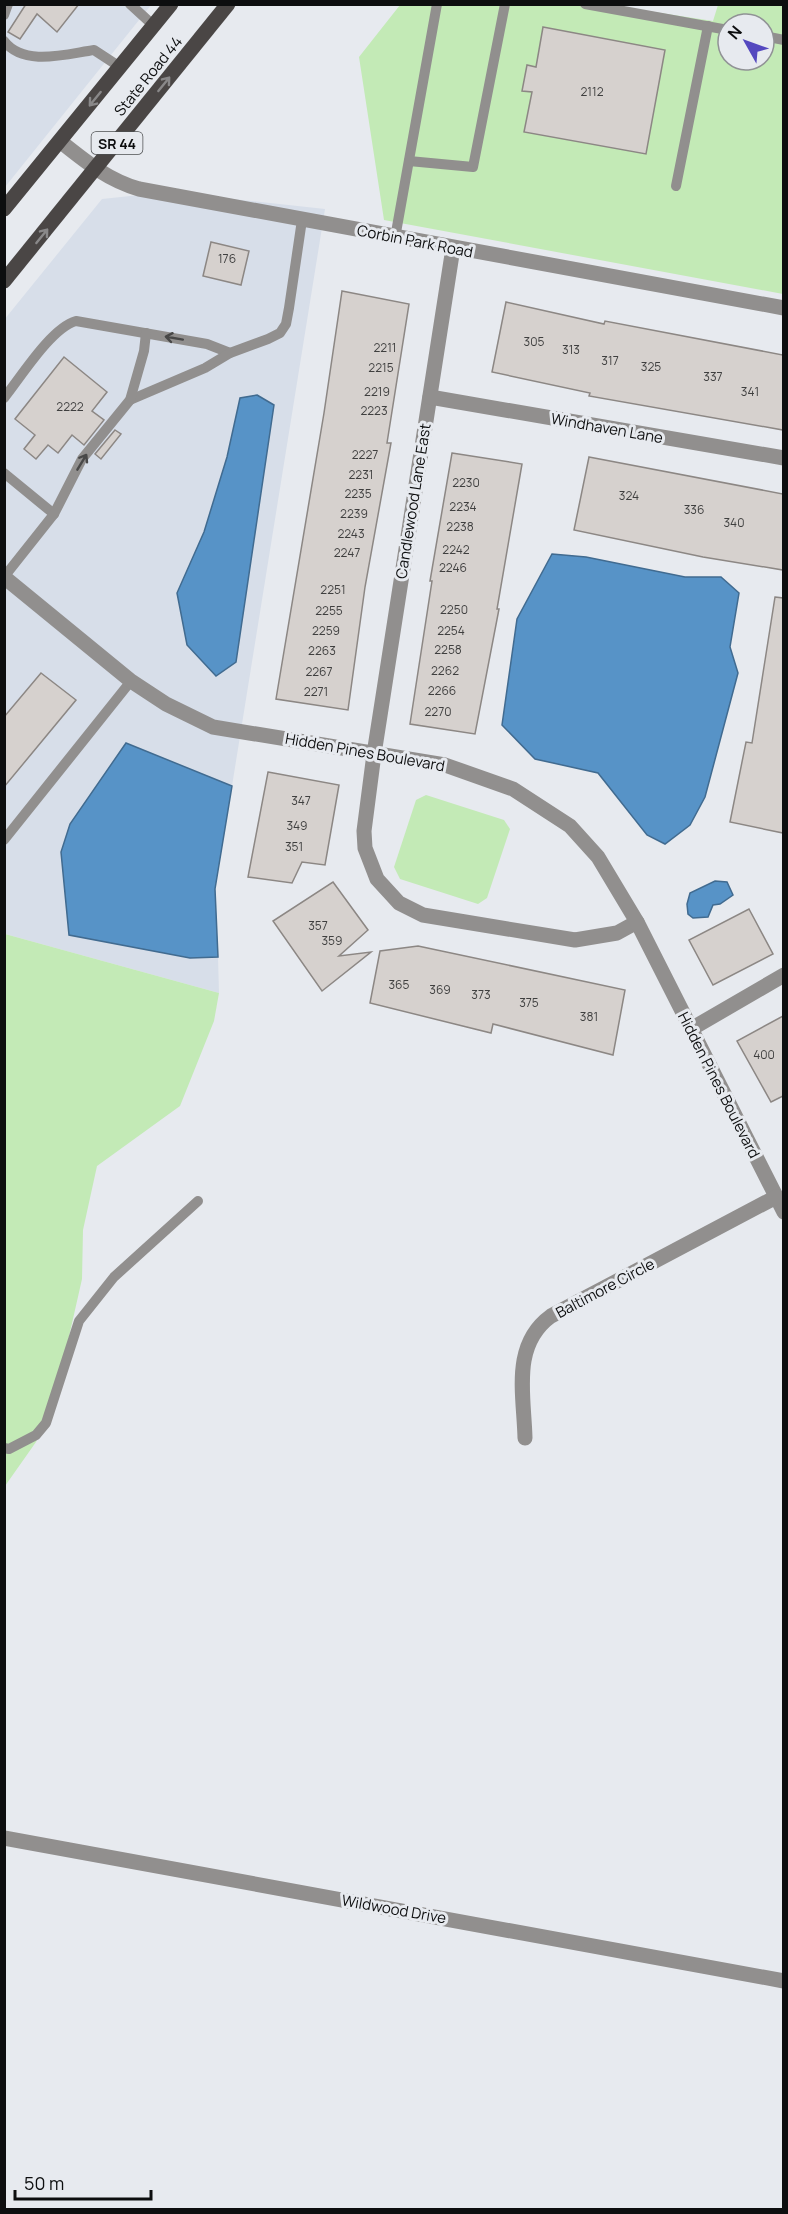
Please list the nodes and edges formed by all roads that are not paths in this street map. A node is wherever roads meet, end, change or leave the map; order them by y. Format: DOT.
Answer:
graph roads {
  1 [pos="8,4"];
  2 [pos="130,4"];
  3 [pos="171,4"];
  4 [pos="228,4"];
  5 [pos="437,4"];
  6 [pos="505,4"];
  7 [pos="585,4"];
  8 [pos="4,15"];
  9 [pos="154,26"];
  10 [pos="708,26"];
  11 [pos="716,28"];
  12 [pos="4,41"];
  13 [pos="120,67"];
  14 [pos="60,142"];
  15 [pos="409,160"];
  16 [pos="96,170"];
  17 [pos="676,186"];
  18 [pos="4,209"];
  19 [pos="302,220"];
  20 [pos="395,237"];
  21 [pos="453,248"];
  22 [pos="4,281"];
  23 [pos="783,308"];
  24 [pos="146,333"];
  25 [pos="230,353"];
  26 [pos="430,397"];
  27 [pos="4,398"];
  28 [pos="130,400"];
  29 [pos="783,459"];
  30 [pos="4,473"];
  31 [pos="54,514"];
  32 [pos="4,577"];
  33 [pos="131,681"];
  34 [pos="374,754"];
  35 [pos="4,840"];
  36 [pos="637,922"];
  37 [pos="783,975"];
  38 [pos="691,1029"];
  39 [pos="776,1197"];
  40 [pos="198,1201"];
  41 [pos="783,1212"];
  42 [pos="525,1438"];
  43 [pos="4,1448"];
  44 [pos="4,1838"];
  45 [pos="783,1981"];
  1 -- 8 [label="lane"];
  2 -- 9 [label="lane"];
  3 -- 9 [label="main road, State Road 44 / SR 44"];
  16 -- 4 [label="main road, State Road 44 / SR 44, one-way"];
  5 -- 15 [label="lane"];
  6 -- 15 [label="lane"];
  7 -- 10 [label="lane"];
  9 -- 13 [label="main road, State Road 44 / SR 44"];
  10 -- 11 [label="lane"];
  10 -- 17 [label="lane"];
  12 -- 13 [label="lane"];
  13 -- 14 [label="main road, State Road 44 / SR 44, one-way"];
  14 -- 16 [label="street, Corbin Park Road"];
  14 -- 18 [label="main road, State Road 44 / SR 44"];
  15 -- 20 [label="lane"];
  16 -- 19 [label="street, Corbin Park Road"];
  22 -- 16 [label="main road, State Road 44 / SR 44, one-way"];
  19 -- 20 [label="street, Corbin Park Road"];
  19 -- 25 [label="lane"];
  20 -- 21 [label="street, Corbin Park Road"];
  21 -- 23 [label="street, Corbin Park Road"];
  21 -- 26 [label="street, Candlewood Lane East"];
  25 -- 24 [label="lane, one-way"];
  24 -- 27 [label="lane"];
  24 -- 28 [label="lane"];
  25 -- 28 [label="lane"];
  26 -- 29 [label="street, Windhaven Lane"];
  26 -- 34 [label="street, Candlewood Lane East"];
  31 -- 28 [label="lane, one-way"];
  30 -- 31 [label="lane"];
  31 -- 32 [label="lane"];
  32 -- 33 [label="street, Hidden Pines Boulevard"];
  33 -- 34 [label="street, Hidden Pines Boulevard"];
  33 -- 35 [label="lane"];
  34 -- 36 [label="street, Hidden Pines Boulevard"];
  34 -- 36 [label="street, Candlewood Lane East"];
  36 -- 38 [label="street, Hidden Pines Boulevard"];
  37 -- 38 [label="street"];
  38 -- 39 [label="street, Hidden Pines Boulevard"];
  39 -- 41 [label="street, Hidden Pines Boulevard"];
  39 -- 42 [label="street, Baltimore Circle"];
  40 -- 43 [label="lane"];
  44 -- 45 [label="street, Wildwood Drive"];
}
